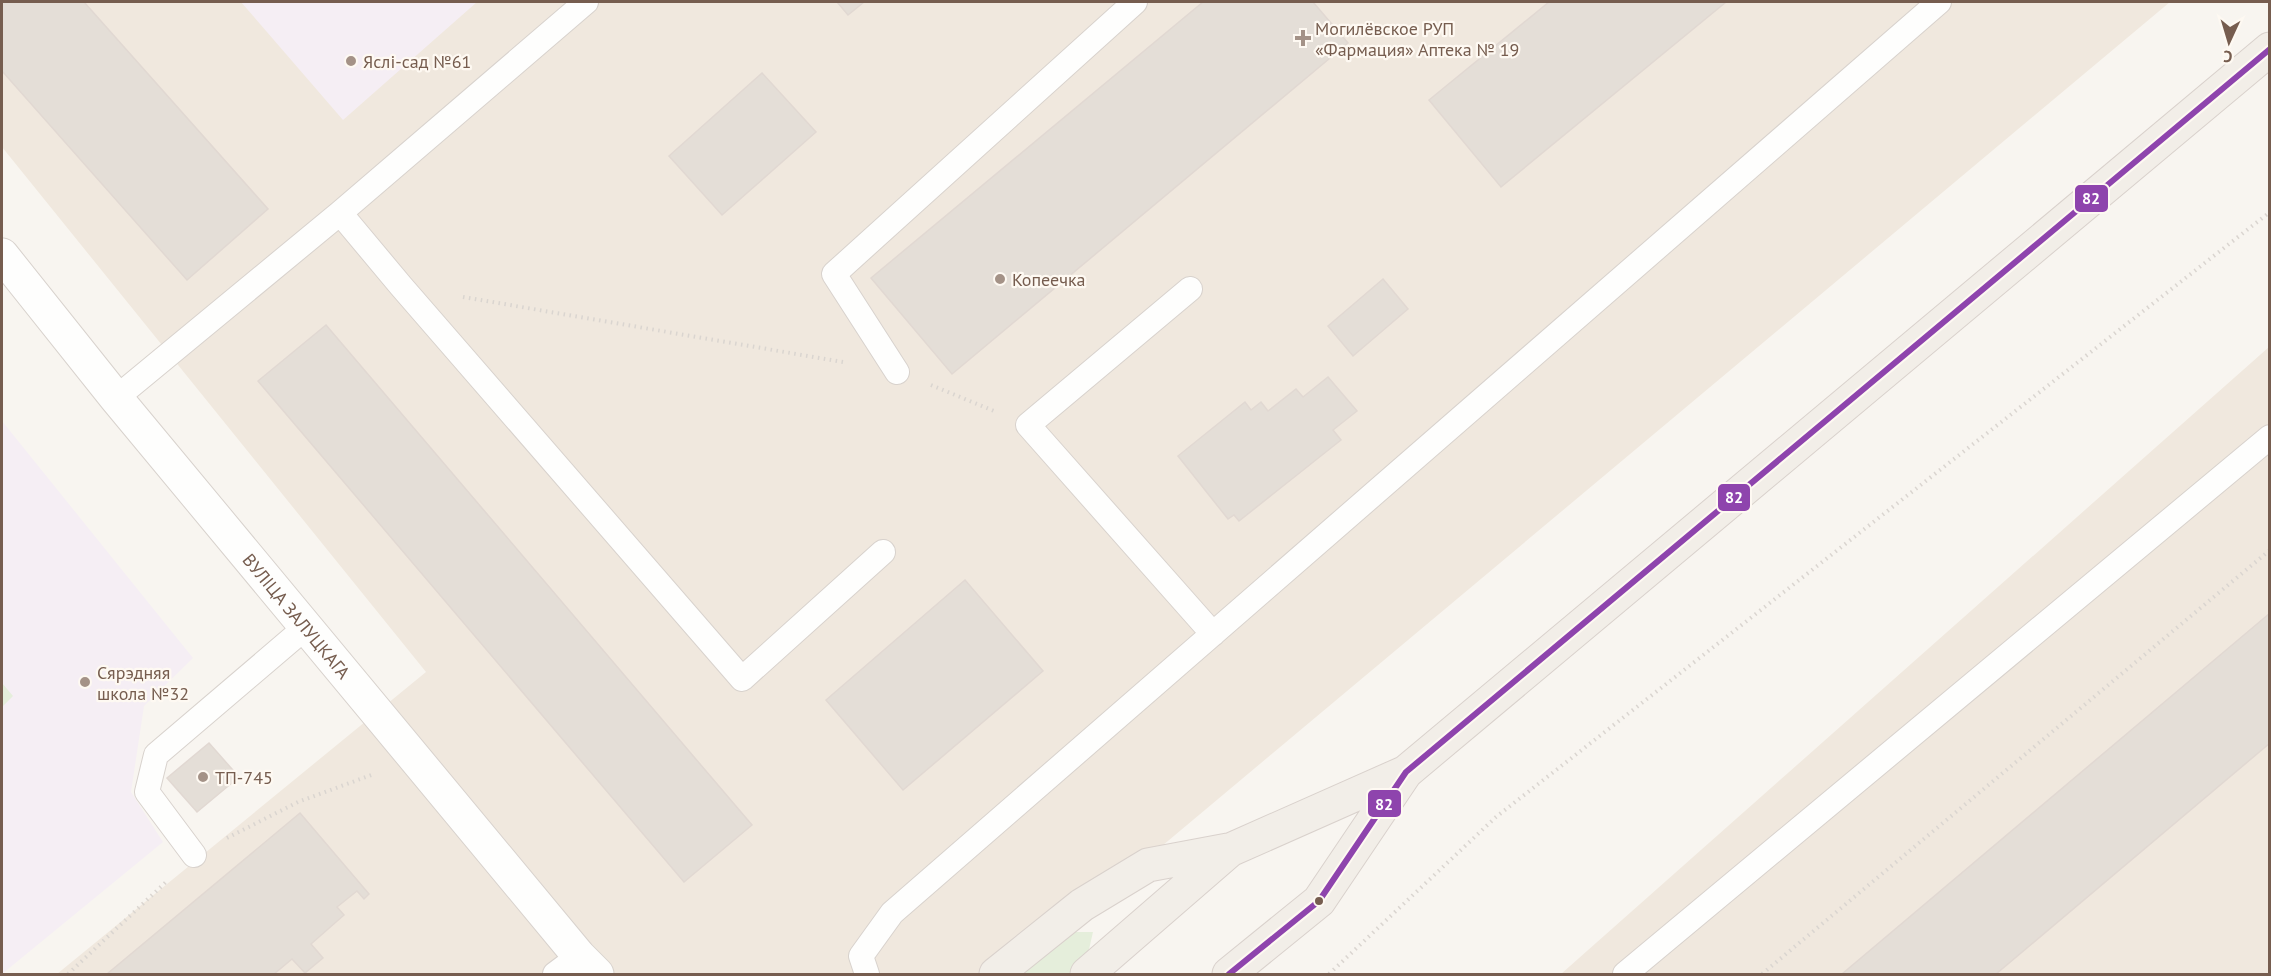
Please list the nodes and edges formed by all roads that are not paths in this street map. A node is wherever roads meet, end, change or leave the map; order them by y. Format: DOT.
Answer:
graph roads {
  1 [pos="586,2"];
  2 [pos="1135,2"];
  3 [pos="1939,2"];
  4 [pos="2270,49"];
  5 [pos="340,213"];
  6 [pos="2,255"];
  7 [pos="1190,289"];
  8 [pos="897,372"];
  9 [pos="116,398"];
  10 [pos="2270,437"];
  11 [pos="883,552"];
  12 [pos="306,627"];
  13 [pos="1213,634"];
  14 [pos="1406,772"];
  15 [pos="1230,850"];
  16 [pos="194,855"];
  17 [pos="577,968"];
  18 [pos="867,975"];
  19 [pos="996,975"];
  20 [pos="1087,975"];
  21 [pos="1229,975"];
  22 [pos="1625,975"];
  1 -- 5 [label="lane"];
  2 -- 8 [label="lane"];
  3 -- 13 [label="lane"];
  4 -- 14 [label="main road"];
  5 -- 9 [label="lane"];
  5 -- 11 [label="lane"];
  6 -- 9 [label="street, ВУЛІЦА ЗАЛУЦКАГА"];
  7 -- 13 [label="lane"];
  9 -- 12 [label="street, ВУЛІЦА ЗАЛУЦКАГА"];
  10 -- 22 [label="lane"];
  12 -- 16 [label="lane"];
  12 -- 17 [label="street, ВУЛІЦА ЗАЛУЦКАГА"];
  13 -- 18 [label="lane"];
  14 -- 15 [label="main road"];
  14 -- 21 [label="main road"];
  15 -- 19 [label="main road"];
  15 -- 20 [label="main road"];
}
